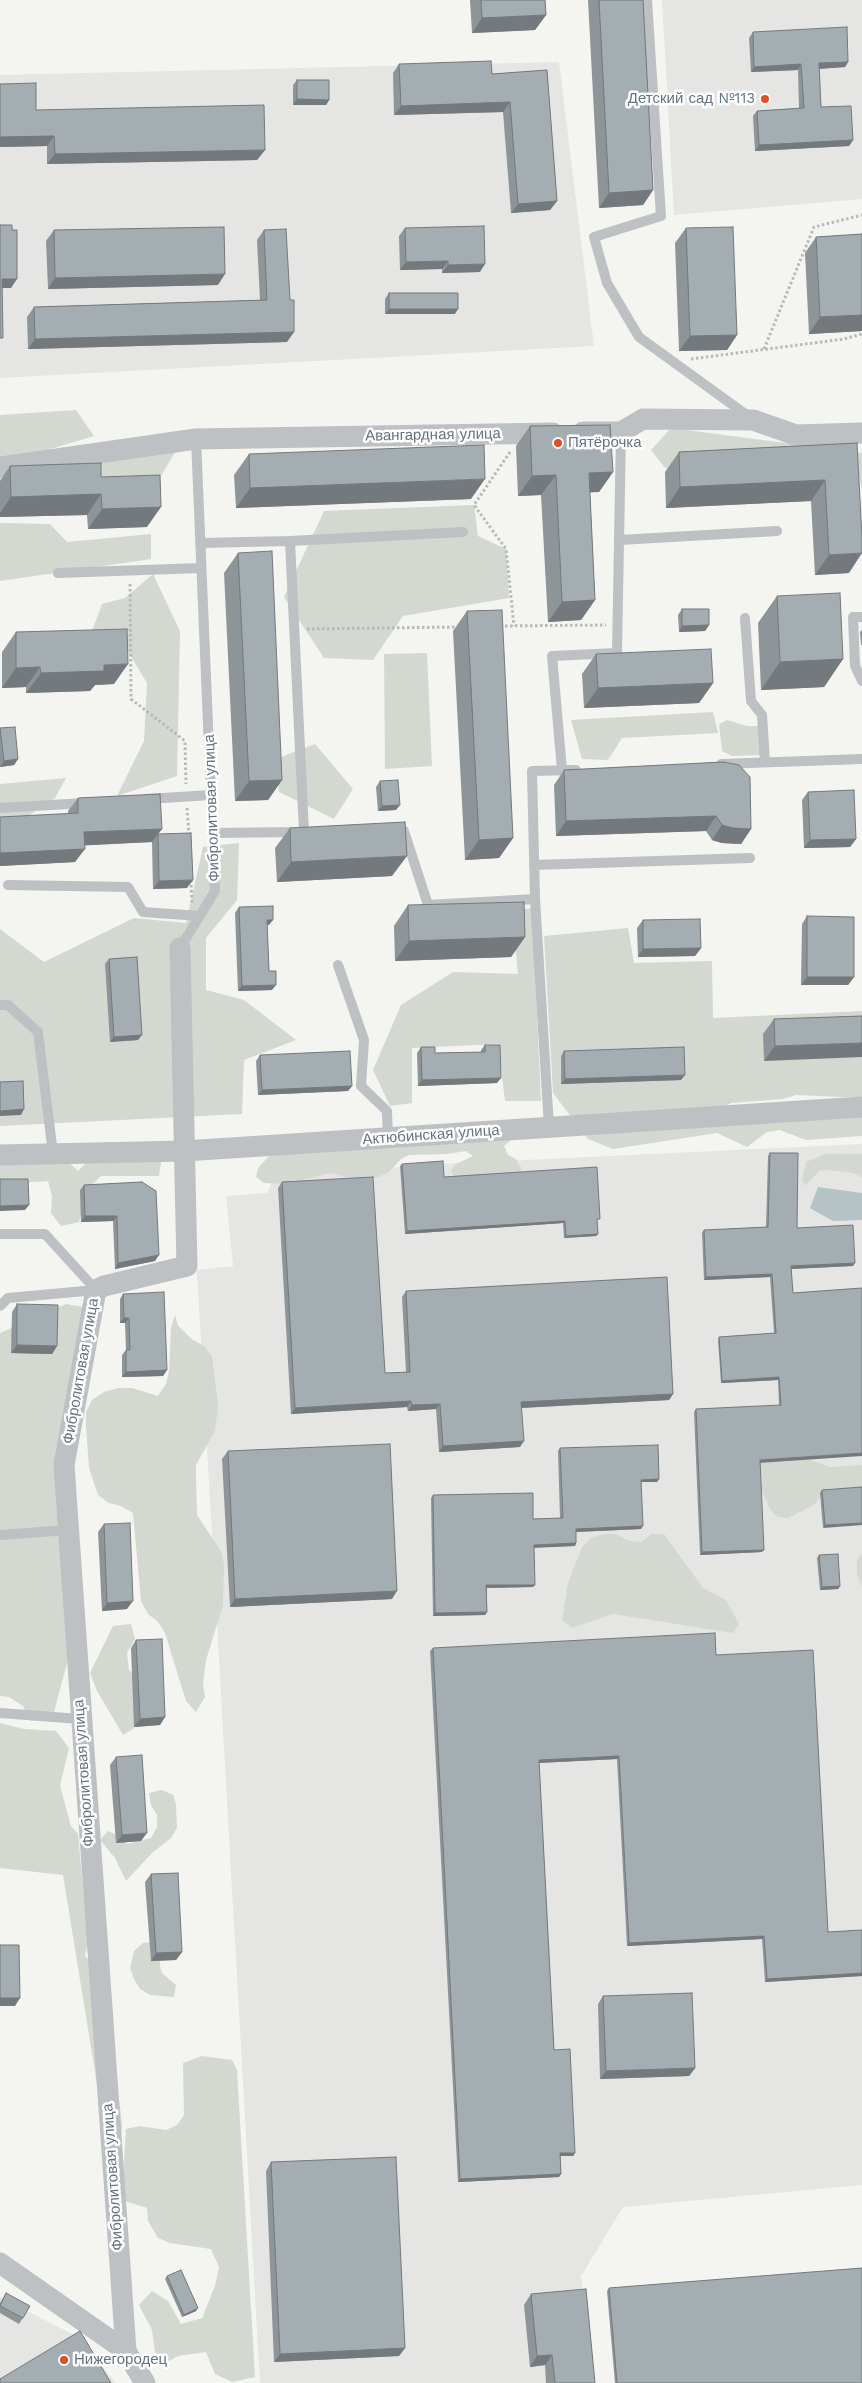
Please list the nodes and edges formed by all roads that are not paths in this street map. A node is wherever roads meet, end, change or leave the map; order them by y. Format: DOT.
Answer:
graph roads {
  1 [pos="646,0"];
  2 [pos="753,420"];
  3 [pos="621,432"];
  4 [pos="862,433"];
  5 [pos="196,438"];
  6 [pos="0,467"];
  7 [pos="777,531"];
  8 [pos="463,532"];
  9 [pos="619,540"];
  10 [pos="290,541"];
  11 [pos="200,543"];
  12 [pos="201,568"];
  13 [pos="58,573"];
  14 [pos="862,616"];
  15 [pos="745,618"];
  16 [pos="862,681"];
  17 [pos="862,759"];
  18 [pos="765,762"];
  19 [pos="707,765"];
  20 [pos="591,769"];
  21 [pos="562,770"];
  22 [pos="211,795"];
  23 [pos="134,800"];
  24 [pos="96,802"];
  25 [pos="0,808"];
  26 [pos="386,832"];
  27 [pos="213,833"];
  28 [pos="750,858"];
  29 [pos="534,865"];
  30 [pos="8,885"];
  31 [pos="535,899"];
  32 [pos="196,915"];
  33 [pos="180,948"];
  34 [pos="338,965"];
  35 [pos="0,1006"];
  36 [pos="862,1107"];
  37 [pos="549,1127"];
  38 [pos="388,1138"];
  39 [pos="184,1151"];
  40 [pos="53,1154"];
  41 [pos="0,1155"];
  42 [pos="0,1234"];
  43 [pos="96,1290"];
  44 [pos="0,1306"];
  45 [pos="68,1530"];
  46 [pos="0,1535"];
  47 [pos="0,1713"];
  48 [pos="80,1719"];
  49 [pos="4,2272"];
  50 [pos="126,2351"];
  51 [pos="145,2383"];
  1 -- 2 [label="lane"];
  2 -- 3 [label="street, Авангардная улица"];
  2 -- 4 [label="street, Авангардная улица"];
  3 -- 5 [label="street, Авангардная улица"];
  3 -- 9 [label="lane"];
  5 -- 6 [label="street, Авангардная улица"];
  5 -- 11 [label="lane, Фибролитовая улица"];
  7 -- 9 [label="lane"];
  8 -- 10 [label="lane"];
  9 -- 21 [label="lane"];
  10 -- 11 [label="lane"];
  10 -- 27 [label="lane"];
  11 -- 12 [label="lane, Фибролитовая улица"];
  12 -- 13 [label="lane"];
  12 -- 22 [label="lane, Фибролитовая улица"];
  14 -- 16 [label="lane"];
  15 -- 18 [label="lane"];
  17 -- 18 [label="lane"];
  18 -- 19 [label="lane"];
  20 -- 21 [label="lane"];
  21 -- 29 [label="lane"];
  22 -- 23 [label="lane"];
  22 -- 27 [label="lane, Фибролитовая улица"];
  24 -- 25 [label="lane"];
  26 -- 31 [label="lane"];
  27 -- 32 [label="lane, Фибролитовая улица"];
  28 -- 29 [label="lane"];
  29 -- 31 [label="lane"];
  30 -- 32 [label="lane"];
  31 -- 37 [label="lane"];
  32 -- 33 [label="lane, Фибролитовая улица"];
  33 -- 39 [label="street, Фибролитовая улица"];
  34 -- 38 [label="lane"];
  35 -- 40 [label="lane"];
  36 -- 37 [label="street, Актюбинская улица"];
  37 -- 38 [label="street, Актюбинская улица"];
  38 -- 39 [label="street, Актюбинская улица"];
  39 -- 40 [label="street, Актюбинская улица"];
  39 -- 43 [label="street, Фибролитовая улица"];
  40 -- 41 [label="street, Актюбинская улица"];
  42 -- 43 [label="lane"];
  43 -- 44 [label="lane"];
  43 -- 45 [label="street, Фибролитовая улица"];
  45 -- 46 [label="lane"];
  45 -- 48 [label="street, Фибролитовая улица"];
  47 -- 48 [label="lane"];
  48 -- 50 [label="street, Фибролитовая улица"];
  49 -- 50 [label="street"];
  50 -- 51 [label="street"];
}
